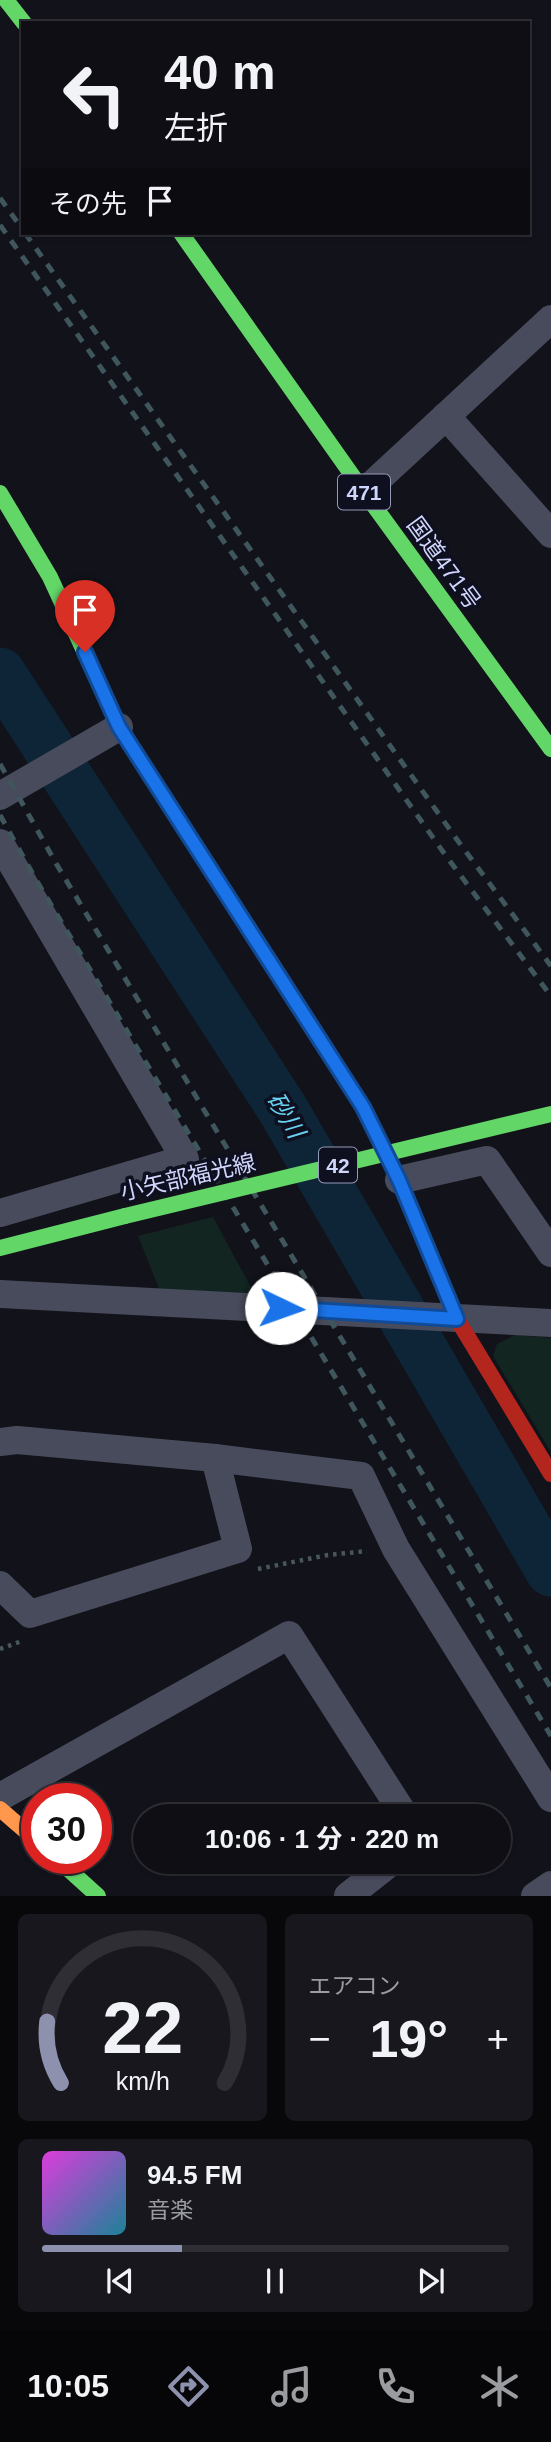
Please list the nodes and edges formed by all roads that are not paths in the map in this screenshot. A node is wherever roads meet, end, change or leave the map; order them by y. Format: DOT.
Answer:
graph roads {
  1 [pos="6,0"];
  2 [pos="22,21"];
  3 [pos="182,235"];
  4 [pos="551,319"];
  5 [pos="446,416"];
  6 [pos="364,492"];
  7 [pos="0,493"];
  8 [pos="551,534"];
  9 [pos="119,727"];
  10 [pos="551,748"];
  11 [pos="0,796"];
  12 [pos="0,843"];
  13 [pos="551,1114"];
  14 [pos="399,1180"];
  15 [pos="0,1213"];
  16 [pos="0,1248"];
  17 [pos="551,1253"];
  18 [pos="0,1294"];
  19 [pos="457,1319"];
  20 [pos="551,1323"];
  21 [pos="0,1442"];
  22 [pos="215,1458"];
  23 [pos="551,1474"];
  24 [pos="0,1585"];
  25 [pos="0,1797"];
  26 [pos="551,1798"];
  27 [pos="397,1804"];
  28 [pos="0,1809"];
  29 [pos="21,1827"];
  30 [pos="74,1874"];
  31 [pos="376,1874"];
  32 [pos="551,1885"];
  33 [pos="98,1896"];
  34 [pos="348,1896"];
  35 [pos="535,1896"];
  1 -- 2 [label="main road"];
  3 -- 6 [label="main road, 国道471号 / 471"];
  4 -- 5 [label="street"];
  5 -- 6 [label="street"];
  5 -- 8 [label="street"];
  6 -- 10 [label="main road, 国道471号 / 471"];
  7 -- 9 [label="main road"];
  9 -- 11 [label="street"];
  9 -- 14 [label="main road"];
  12 -- 15 [label="street"];
  13 -- 16 [label="main road, 小矢部福光線 / 42, bridge"];
  14 -- 17 [label="street"];
  14 -- 19 [label="main road"];
  18 -- 19 [label="street"];
  19 -- 20 [label="street"];
  19 -- 23 [label="main road"];
  21 -- 22 [label="street"];
  22 -- 24 [label="street"];
  22 -- 26 [label="street"];
  25 -- 27 [label="street"];
  28 -- 29 [label="main road"];
  30 -- 33 [label="main road"];
  31 -- 34 [label="street"];
  32 -- 35 [label="street"];
}
